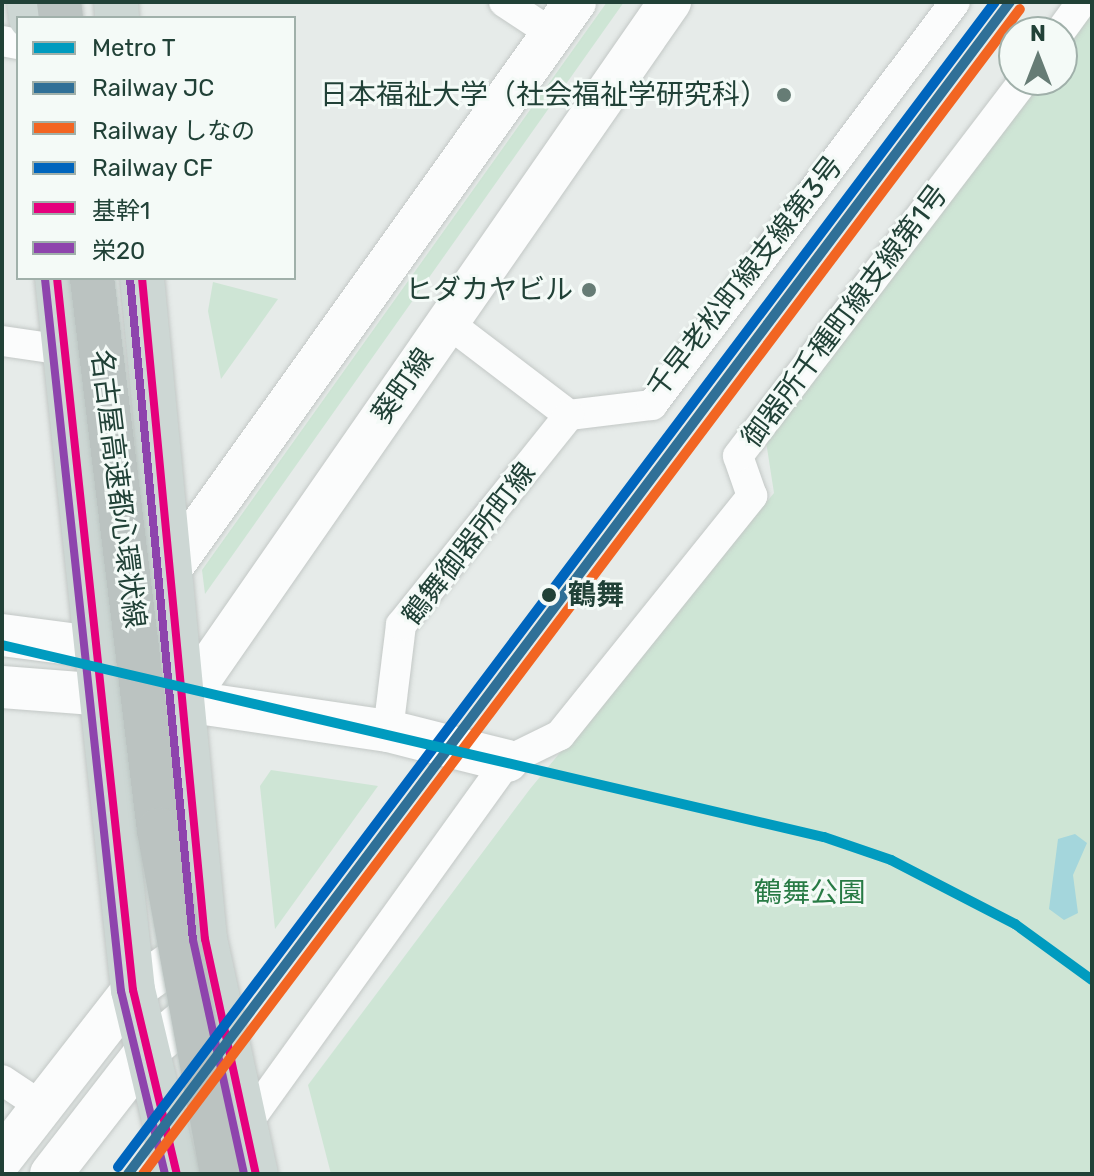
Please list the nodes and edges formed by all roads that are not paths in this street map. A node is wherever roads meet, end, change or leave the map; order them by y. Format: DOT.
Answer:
graph roads {
  1 [pos="504,2"];
  2 [pos="670,2"];
  3 [pos="955,2"];
  4 [pos="564,18"];
  5 [pos="1012,96"];
  6 [pos="57,280"];
  7 [pos="92,280"];
  8 [pos="142,280"];
  9 [pos="447,322"];
  10 [pos="2,341"];
  11 [pos="64,350"];
  12 [pos="569,415"];
  13 [pos="171,576"];
  14 [pos="2,635"];
  15 [pos="93,647"];
  16 [pos="2,687"];
  17 [pos="101,699"];
  18 [pos="185,701"];
  19 [pos="388,731"];
  20 [pos="507,761"];
  21 [pos="205,939"];
  22 [pos="133,990"];
  23 [pos="213,996"];
  24 [pos="145,1053"];
  25 [pos="2,1080"];
  26 [pos="41,1106"];
  27 [pos="245,1126"];
  28 [pos="2,1158"];
  29 [pos="51,1174"];
  30 [pos="177,1174"];
  31 [pos="222,1174"];
  32 [pos="256,1174"];
  1 -- 4 [label="street"];
  2 -- 9 [label="street, 葵町線"];
  3 -- 12 [label="street, 千早老松町線支線第3号"];
  4 -- 13 [label="street"];
  5 -- 20 [label="street, 御器所千種町線支線第1号"];
  6 -- 11 [label="main road"];
  7 -- 31 [label="highway, 名古屋高速都心環状線, bridge"];
  8 -- 13 [label="main road"];
  9 -- 12 [label="street"];
  9 -- 18 [label="street, 葵町線"];
  10 -- 11 [label="street"];
  11 -- 15 [label="main road"];
  12 -- 19 [label="street, 鶴舞御器所町線"];
  13 -- 15 [label="street"];
  13 -- 18 [label="main road"];
  14 -- 15 [label="street"];
  15 -- 17 [label="main road"];
  15 -- 18 [label="street"];
  16 -- 17 [label="street"];
  17 -- 18 [label="street"];
  17 -- 22 [label="main road"];
  18 -- 19 [label="street"];
  18 -- 21 [label="main road"];
  19 -- 20 [label="street"];
  20 -- 27 [label="street"];
  21 -- 22 [label="street"];
  21 -- 23 [label="main road"];
  22 -- 24 [label="main road"];
  22 -- 26 [label="street"];
  23 -- 24 [label="street"];
  23 -- 27 [label="main road"];
  24 -- 29 [label="street"];
  24 -- 30 [label="main road"];
  25 -- 26 [label="street"];
  26 -- 28 [label="street"];
  27 -- 32 [label="main road"];
}
